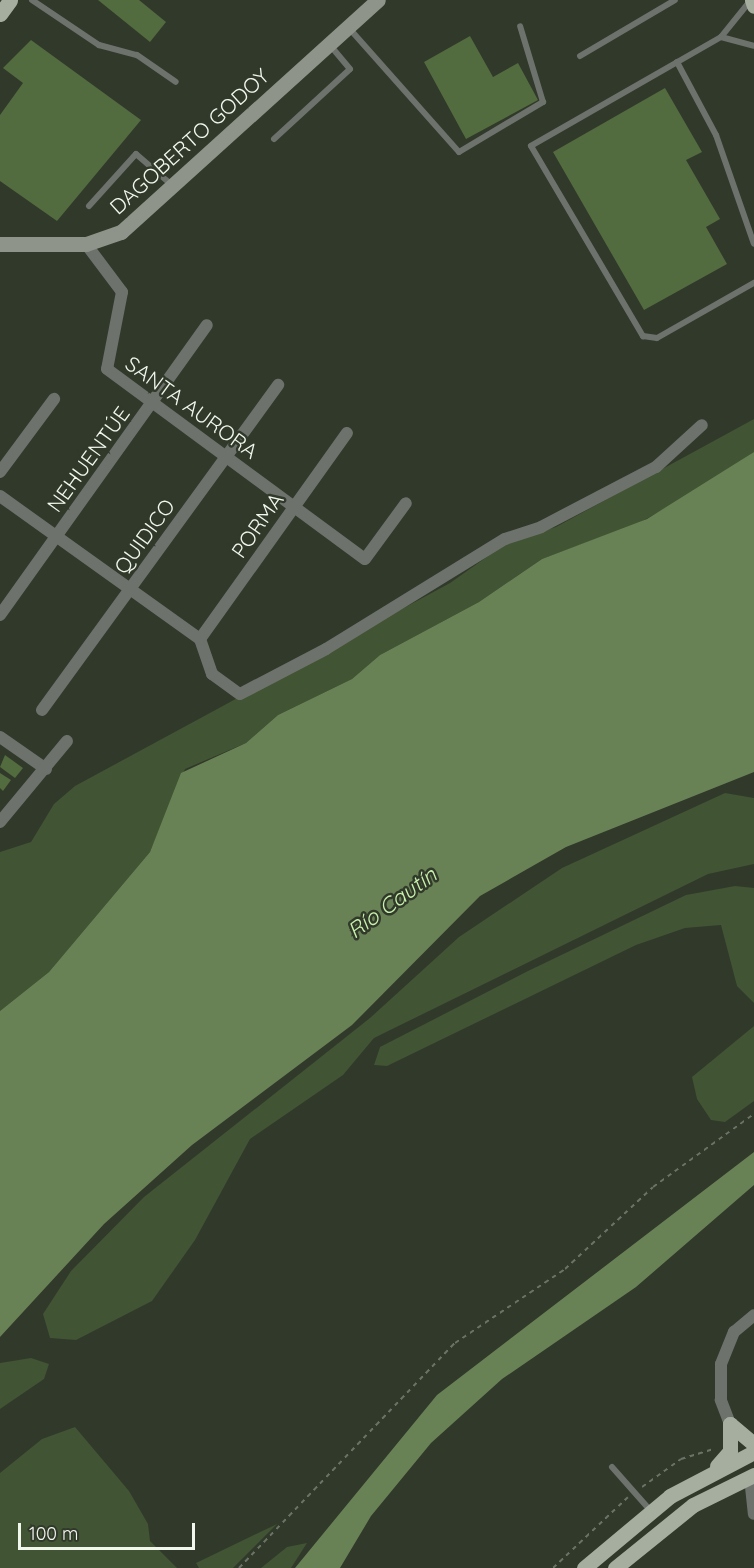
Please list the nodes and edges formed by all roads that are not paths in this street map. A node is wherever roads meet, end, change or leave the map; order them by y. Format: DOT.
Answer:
graph roads {
  1 [pos="10,0"];
  2 [pos="32,0"];
  3 [pos="378,0"];
  4 [pos="675,0"];
  5 [pos="751,0"];
  6 [pos="754,6"];
  7 [pos="0,14"];
  8 [pos="348,26"];
  9 [pos="520,26"];
  10 [pos="721,37"];
  11 [pos="328,43"];
  12 [pos="754,46"];
  13 [pos="580,56"];
  14 [pos="677,62"];
  15 [pos="176,82"];
  16 [pos="274,139"];
  17 [pos="174,186"];
  18 [pos="89,206"];
  19 [pos="0,244"];
  20 [pos="86,244"];
  21 [pos="754,244"];
  22 [pos="754,283"];
  23 [pos="207,325"];
  24 [pos="278,385"];
  25 [pos="54,399"];
  26 [pos="152,402"];
  27 [pos="702,425"];
  28 [pos="346,433"];
  29 [pos="225,456"];
  30 [pos="0,472"];
  31 [pos="0,496"];
  32 [pos="406,503"];
  33 [pos="294,507"];
  34 [pos="56,536"];
  35 [pos="130,589"];
  36 [pos="0,615"];
  37 [pos="200,639"];
  38 [pos="42,710"];
  39 [pos="0,737"];
  40 [pos="67,741"];
  41 [pos="46,769"];
  42 [pos="0,822"];
  43 [pos="754,1315"];
  44 [pos="730,1424"];
  45 [pos="754,1444"];
  46 [pos="754,1452"];
  47 [pos="612,1467"];
  48 [pos="708,1474"];
  49 [pos="753,1474"];
  50 [pos="650,1510"];
  51 [pos="754,1514"];
  52 [pos="584,1568"];
  53 [pos="615,1568"];
  1 -- 7 [label="main road"];
  2 -- 15 [label="lane"];
  3 -- 8 [label="street, DAGOBERTO GODOY"];
  4 -- 13 [label="lane"];
  5 -- 6 [label="main road"];
  5 -- 10 [label="lane"];
  8 -- 9 [label="lane"];
  8 -- 11 [label="street, DAGOBERTO GODOY"];
  10 -- 12 [label="lane"];
  10 -- 14 [label="lane"];
  11 -- 16 [label="lane"];
  11 -- 17 [label="street, DAGOBERTO GODOY"];
  14 -- 21 [label="lane"];
  14 -- 22 [label="lane"];
  17 -- 18 [label="lane"];
  17 -- 20 [label="street, DAGOBERTO GODOY"];
  19 -- 20 [label="street, DAGOBERTO GODOY"];
  20 -- 26 [label="street, SANTA AURORA"];
  23 -- 26 [label="street, NEHUENTÚE"];
  24 -- 29 [label="street, QUIDICO"];
  25 -- 30 [label="street"];
  26 -- 29 [label="street, SANTA AURORA"];
  26 -- 34 [label="street, NEHUENTÚE"];
  27 -- 37 [label="street"];
  28 -- 33 [label="street, PORMA"];
  29 -- 33 [label="street, SANTA AURORA"];
  29 -- 35 [label="street, QUIDICO"];
  31 -- 34 [label="street"];
  32 -- 33 [label="street, SANTA AURORA"];
  33 -- 37 [label="street, PORMA"];
  34 -- 35 [label="street"];
  34 -- 36 [label="street, NEHUENTÚE"];
  35 -- 37 [label="street"];
  35 -- 38 [label="street, QUIDICO"];
  39 -- 41 [label="street"];
  40 -- 41 [label="street"];
  41 -- 42 [label="street"];
  43 -- 44 [label="street"];
  44 -- 45 [label="main road"];
  44 -- 48 [label="main road"];
  46 -- 48 [label="main road"];
  47 -- 50 [label="lane"];
  48 -- 49 [label="main road"];
  48 -- 50 [label="main road"];
  49 -- 51 [label="street"];
  49 -- 53 [label="main road"];
  50 -- 52 [label="main road"];
}
